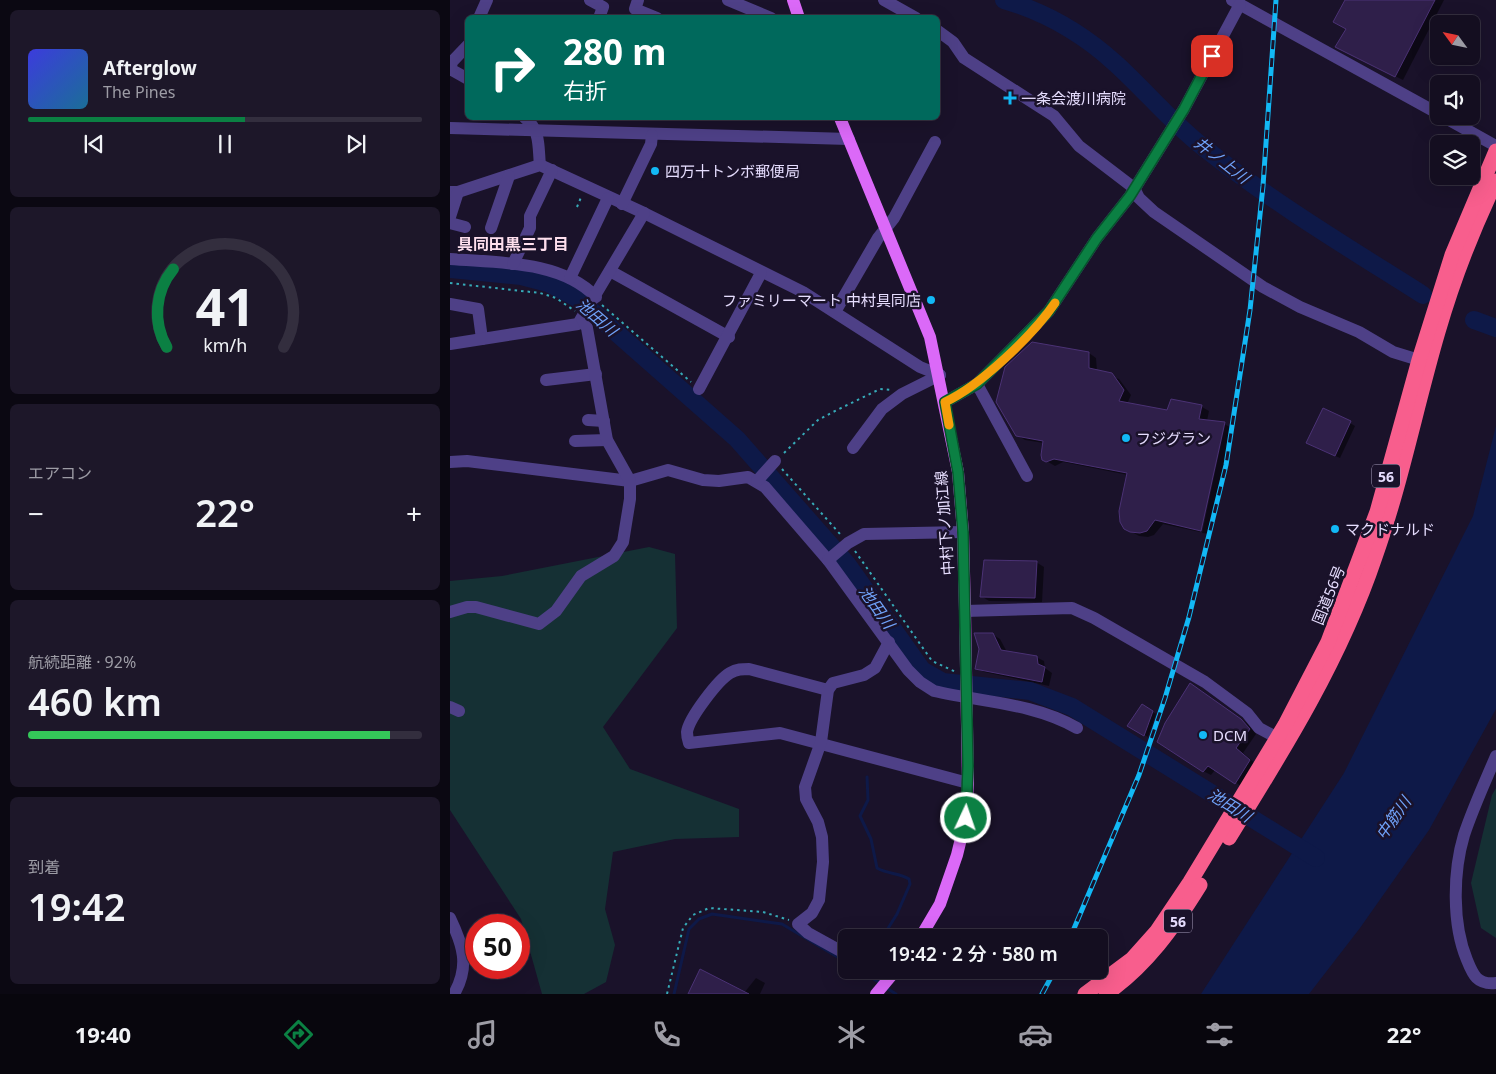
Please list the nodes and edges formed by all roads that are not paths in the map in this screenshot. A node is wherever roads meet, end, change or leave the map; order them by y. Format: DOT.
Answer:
graph roads {
  1 [pos="487,0"];
  2 [pos="590,0"];
  3 [pos="638,0"];
  4 [pos="728,0"];
  5 [pos="793,0"];
  6 [pos="884,0"];
  7 [pos="1238,2"];
  8 [pos="480,15"];
  9 [pos="600,15"];
  10 [pos="650,15"];
  11 [pos="764,15"];
  12 [pos="799,15"];
  13 [pos="911,15"];
  14 [pos="940,33"];
  15 [pos="465,48"];
  16 [pos="450,69"];
  17 [pos="465,78"];
  18 [pos="1430,109"];
  19 [pos="528,120"];
  20 [pos="841,120"];
  21 [pos="1458,125"];
  22 [pos="450,128"];
  23 [pos="535,132"];
  24 [pos="652,135"];
  25 [pos="849,140"];
  26 [pos="935,142"];
  27 [pos="1496,146"];
  28 [pos="1496,150"];
  29 [pos="546,167"];
  30 [pos="509,176"];
  31 [pos="1496,180"];
  32 [pos="1134,188"];
  33 [pos="454,192"];
  34 [pos="608,198"];
  35 [pos="622,204"];
  36 [pos="644,213"];
  37 [pos="450,217"];
  38 [pos="450,223"];
  39 [pos="466,227"];
  40 [pos="490,228"];
  41 [pos="887,228"];
  42 [pos="450,258"];
  43 [pos="513,264"];
  44 [pos="610,271"];
  45 [pos="761,273"];
  46 [pos="570,278"];
  47 [pos="596,297"];
  48 [pos="450,304"];
  49 [pos="836,312"];
  50 [pos="582,318"];
  51 [pos="729,337"];
  52 [pos="482,339"];
  53 [pos="450,344"];
  54 [pos="1419,360"];
  55 [pos="596,374"];
  56 [pos="940,375"];
  57 [pos="546,380"];
  58 [pos="977,384"];
  59 [pos="699,389"];
  60 [pos="945,402"];
  61 [pos="588,420"];
  62 [pos="604,421"];
  63 [pos="607,440"];
  64 [pos="575,442"];
  65 [pos="853,448"];
  66 [pos="775,461"];
  67 [pos="450,462"];
  68 [pos="1027,476"];
  69 [pos="630,481"];
  70 [pos="756,481"];
  71 [pos="963,532"];
  72 [pos="828,560"];
  73 [pos="965,611"];
  74 [pos="450,612"];
  75 [pos="889,642"];
  76 [pos="828,690"];
  77 [pos="967,697"];
  78 [pos="1077,728"];
  79 [pos="1283,741"];
  80 [pos="821,742"];
  81 [pos="1496,756"];
  82 [pos="968,783"];
  83 [pos="1228,829"];
  84 [pos="450,918"];
  85 [pos="925,929"];
  86 [pos="838,949"];
  87 [pos="889,979"];
  88 [pos="1496,983"];
  89 [pos="454,994"];
  90 [pos="876,994"];
  91 [pos="1085,994"];
  92 [pos="1106,994"];
  1 -- 8 [label="street"];
  2 -- 9 [label="street"];
  3 -- 10 [label="street"];
  4 -- 11 [label="street"];
  5 -- 12 [label="main road"];
  6 -- 13 [label="street"];
  7 -- 18 [label="street"];
  7 -- 32 [label="street"];
  14 -- 32 [label="street"];
  15 -- 16 [label="street"];
  16 -- 17 [label="street"];
  19 -- 23 [label="street"];
  20 -- 25 [label="main road, 中村下ノ加江線"];
  21 -- 27 [label="street"];
  22 -- 23 [label="street"];
  23 -- 24 [label="street"];
  23 -- 29 [label="street"];
  24 -- 25 [label="street"];
  24 -- 35 [label="street"];
  25 -- 41 [label="main road, 中村下ノ加江線"];
  26 -- 41 [label="street"];
  28 -- 54 [label="highway, 国道56号 / 56"];
  29 -- 30 [label="street"];
  29 -- 34 [label="street"];
  29 -- 43 [label="street"];
  30 -- 33 [label="street"];
  30 -- 40 [label="street"];
  31 -- 79 [label="highway, 国道56号 / 56"];
  32 -- 54 [label="street"];
  32 -- 58 [label="street"];
  33 -- 37 [label="street"];
  34 -- 35 [label="street"];
  34 -- 46 [label="street"];
  35 -- 36 [label="street"];
  36 -- 44 [label="street"];
  36 -- 45 [label="street"];
  38 -- 39 [label="street"];
  41 -- 49 [label="street"];
  41 -- 56 [label="main road, 中村下ノ加江線"];
  42 -- 43 [label="street"];
  43 -- 46 [label="street"];
  44 -- 47 [label="street"];
  44 -- 51 [label="street"];
  45 -- 49 [label="street"];
  45 -- 51 [label="street"];
  46 -- 47 [label="street"];
  47 -- 50 [label="street"];
  48 -- 52 [label="street"];
  49 -- 56 [label="street"];
  50 -- 52 [label="street"];
  50 -- 55 [label="street"];
  51 -- 59 [label="street"];
  52 -- 53 [label="street"];
  54 -- 79 [label="highway, 国道56号 / 56"];
  55 -- 57 [label="street"];
  55 -- 62 [label="street"];
  56 -- 60 [label="main road, 中村下ノ加江線"];
  56 -- 65 [label="street"];
  58 -- 60 [label="street"];
  58 -- 68 [label="street"];
  60 -- 71 [label="main road, 中村下ノ加江線"];
  61 -- 62 [label="street"];
  62 -- 63 [label="street"];
  63 -- 64 [label="street"];
  63 -- 69 [label="street"];
  66 -- 70 [label="street"];
  67 -- 69 [label="street"];
  69 -- 70 [label="street"];
  69 -- 74 [label="street"];
  70 -- 72 [label="street"];
  71 -- 72 [label="street"];
  71 -- 73 [label="main road, 中村下ノ加江線"];
  72 -- 75 [label="street"];
  73 -- 77 [label="main road, 中村下ノ加江線"];
  73 -- 79 [label="street"];
  75 -- 76 [label="street"];
  75 -- 77 [label="street"];
  76 -- 80 [label="street"];
  76 -- 80 [label="street"];
  77 -- 78 [label="street"];
  77 -- 82 [label="main road, 中村下ノ加江線"];
  79 -- 83 [label="highway, 国道56号 / 56"];
  80 -- 82 [label="street"];
  80 -- 86 [label="street"];
  81 -- 88 [label="street"];
  82 -- 85 [label="main road, 中村下ノ加江線"];
  83 -- 91 [label="highway, 国道56号 / 56"];
  83 -- 92 [label="highway, 国道56号 / 56"];
  84 -- 89 [label="street"];
  87 -- 90 [label="main road"];
}
